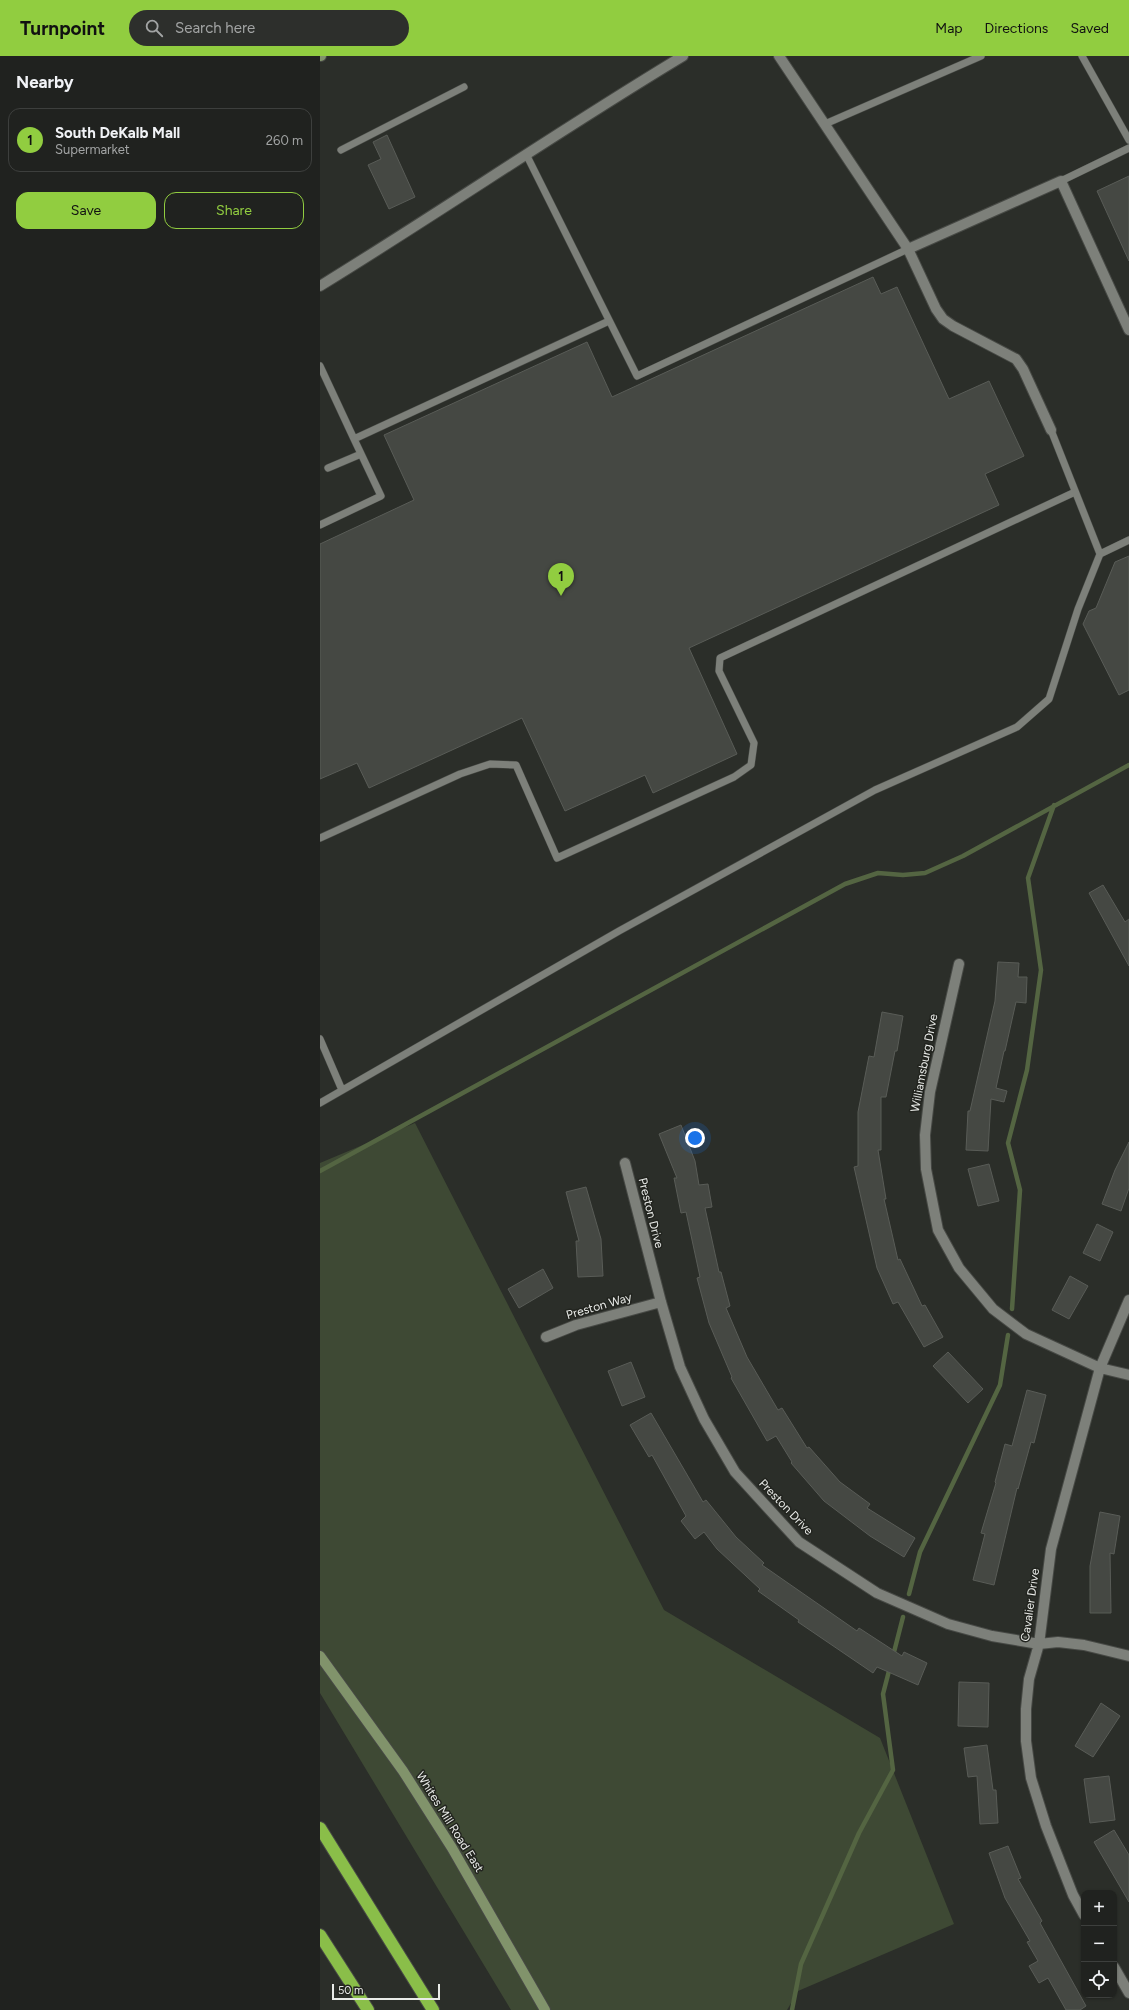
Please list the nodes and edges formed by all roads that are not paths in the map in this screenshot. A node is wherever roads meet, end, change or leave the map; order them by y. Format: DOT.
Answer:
graph roads {
  1 [pos="683,56"];
  2 [pos="779,56"];
  3 [pos="981,56"];
  4 [pos="1082,56"];
  5 [pos="464,87"];
  6 [pos="825,124"];
  7 [pos="1129,140"];
  8 [pos="1129,148"];
  9 [pos="341,150"];
  10 [pos="526,154"];
  11 [pos="1061,180"];
  12 [pos="908,249"];
  13 [pos="320,286"];
  14 [pos="610,321"];
  15 [pos="1129,330"];
  16 [pos="320,366"];
  17 [pos="1051,430"];
  18 [pos="354,439"];
  19 [pos="361,454"];
  20 [pos="328,468"];
  21 [pos="1075,492"];
  22 [pos="320,525"];
  23 [pos="1129,540"];
  24 [pos="1100,554"];
  25 [pos="320,838"];
  26 [pos="959,964"];
  27 [pos="320,1039"];
  28 [pos="342,1090"];
  29 [pos="320,1103"];
  30 [pos="625,1163"];
  31 [pos="1129,1300"];
  32 [pos="661,1302"];
  33 [pos="546,1337"];
  34 [pos="1100,1368"];
  35 [pos="1129,1375"];
  36 [pos="1039,1644"];
  37 [pos="320,1656"];
  38 [pos="1129,1656"];
  39 [pos="320,1828"];
  40 [pos="1081,1909"];
  41 [pos="320,1935"];
  42 [pos="1117,1972"];
  43 [pos="1129,1993"];
  44 [pos="368,2010"];
  45 [pos="433,2010"];
  46 [pos="545,2010"];
  1 -- 10 [label="street"];
  2 -- 6 [label="street"];
  3 -- 6 [label="lane"];
  4 -- 7 [label="lane"];
  5 -- 9 [label="lane"];
  6 -- 12 [label="street"];
  8 -- 11 [label="lane"];
  10 -- 13 [label="street"];
  10 -- 14 [label="lane"];
  11 -- 12 [label="street"];
  11 -- 15 [label="street"];
  12 -- 14 [label="lane"];
  12 -- 17 [label="street"];
  14 -- 18 [label="lane"];
  16 -- 18 [label="lane"];
  17 -- 21 [label="lane"];
  18 -- 19 [label="lane"];
  19 -- 20 [label="lane"];
  19 -- 22 [label="lane"];
  21 -- 24 [label="lane"];
  21 -- 25 [label="lane"];
  23 -- 24 [label="lane"];
  24 -- 28 [label="lane"];
  26 -- 34 [label="street, Williamsburg Drive"];
  27 -- 28 [label="lane"];
  28 -- 29 [label="lane"];
  30 -- 32 [label="street, Preston Drive"];
  31 -- 34 [label="street, Cavalier Drive"];
  32 -- 33 [label="street, Preston Way"];
  32 -- 36 [label="street, Preston Drive"];
  34 -- 35 [label="street, Williamsburg Drive"];
  34 -- 36 [label="street, Cavalier Drive"];
  36 -- 38 [label="street, Preston Drive"];
  36 -- 40 [label="street, Cavalier Drive"];
  37 -- 46 [label="street, Whites Mill Road East"];
  39 -- 45 [label="highway"];
  41 -- 44 [label="highway"];
  42 -- 43 [label="street"];
}
